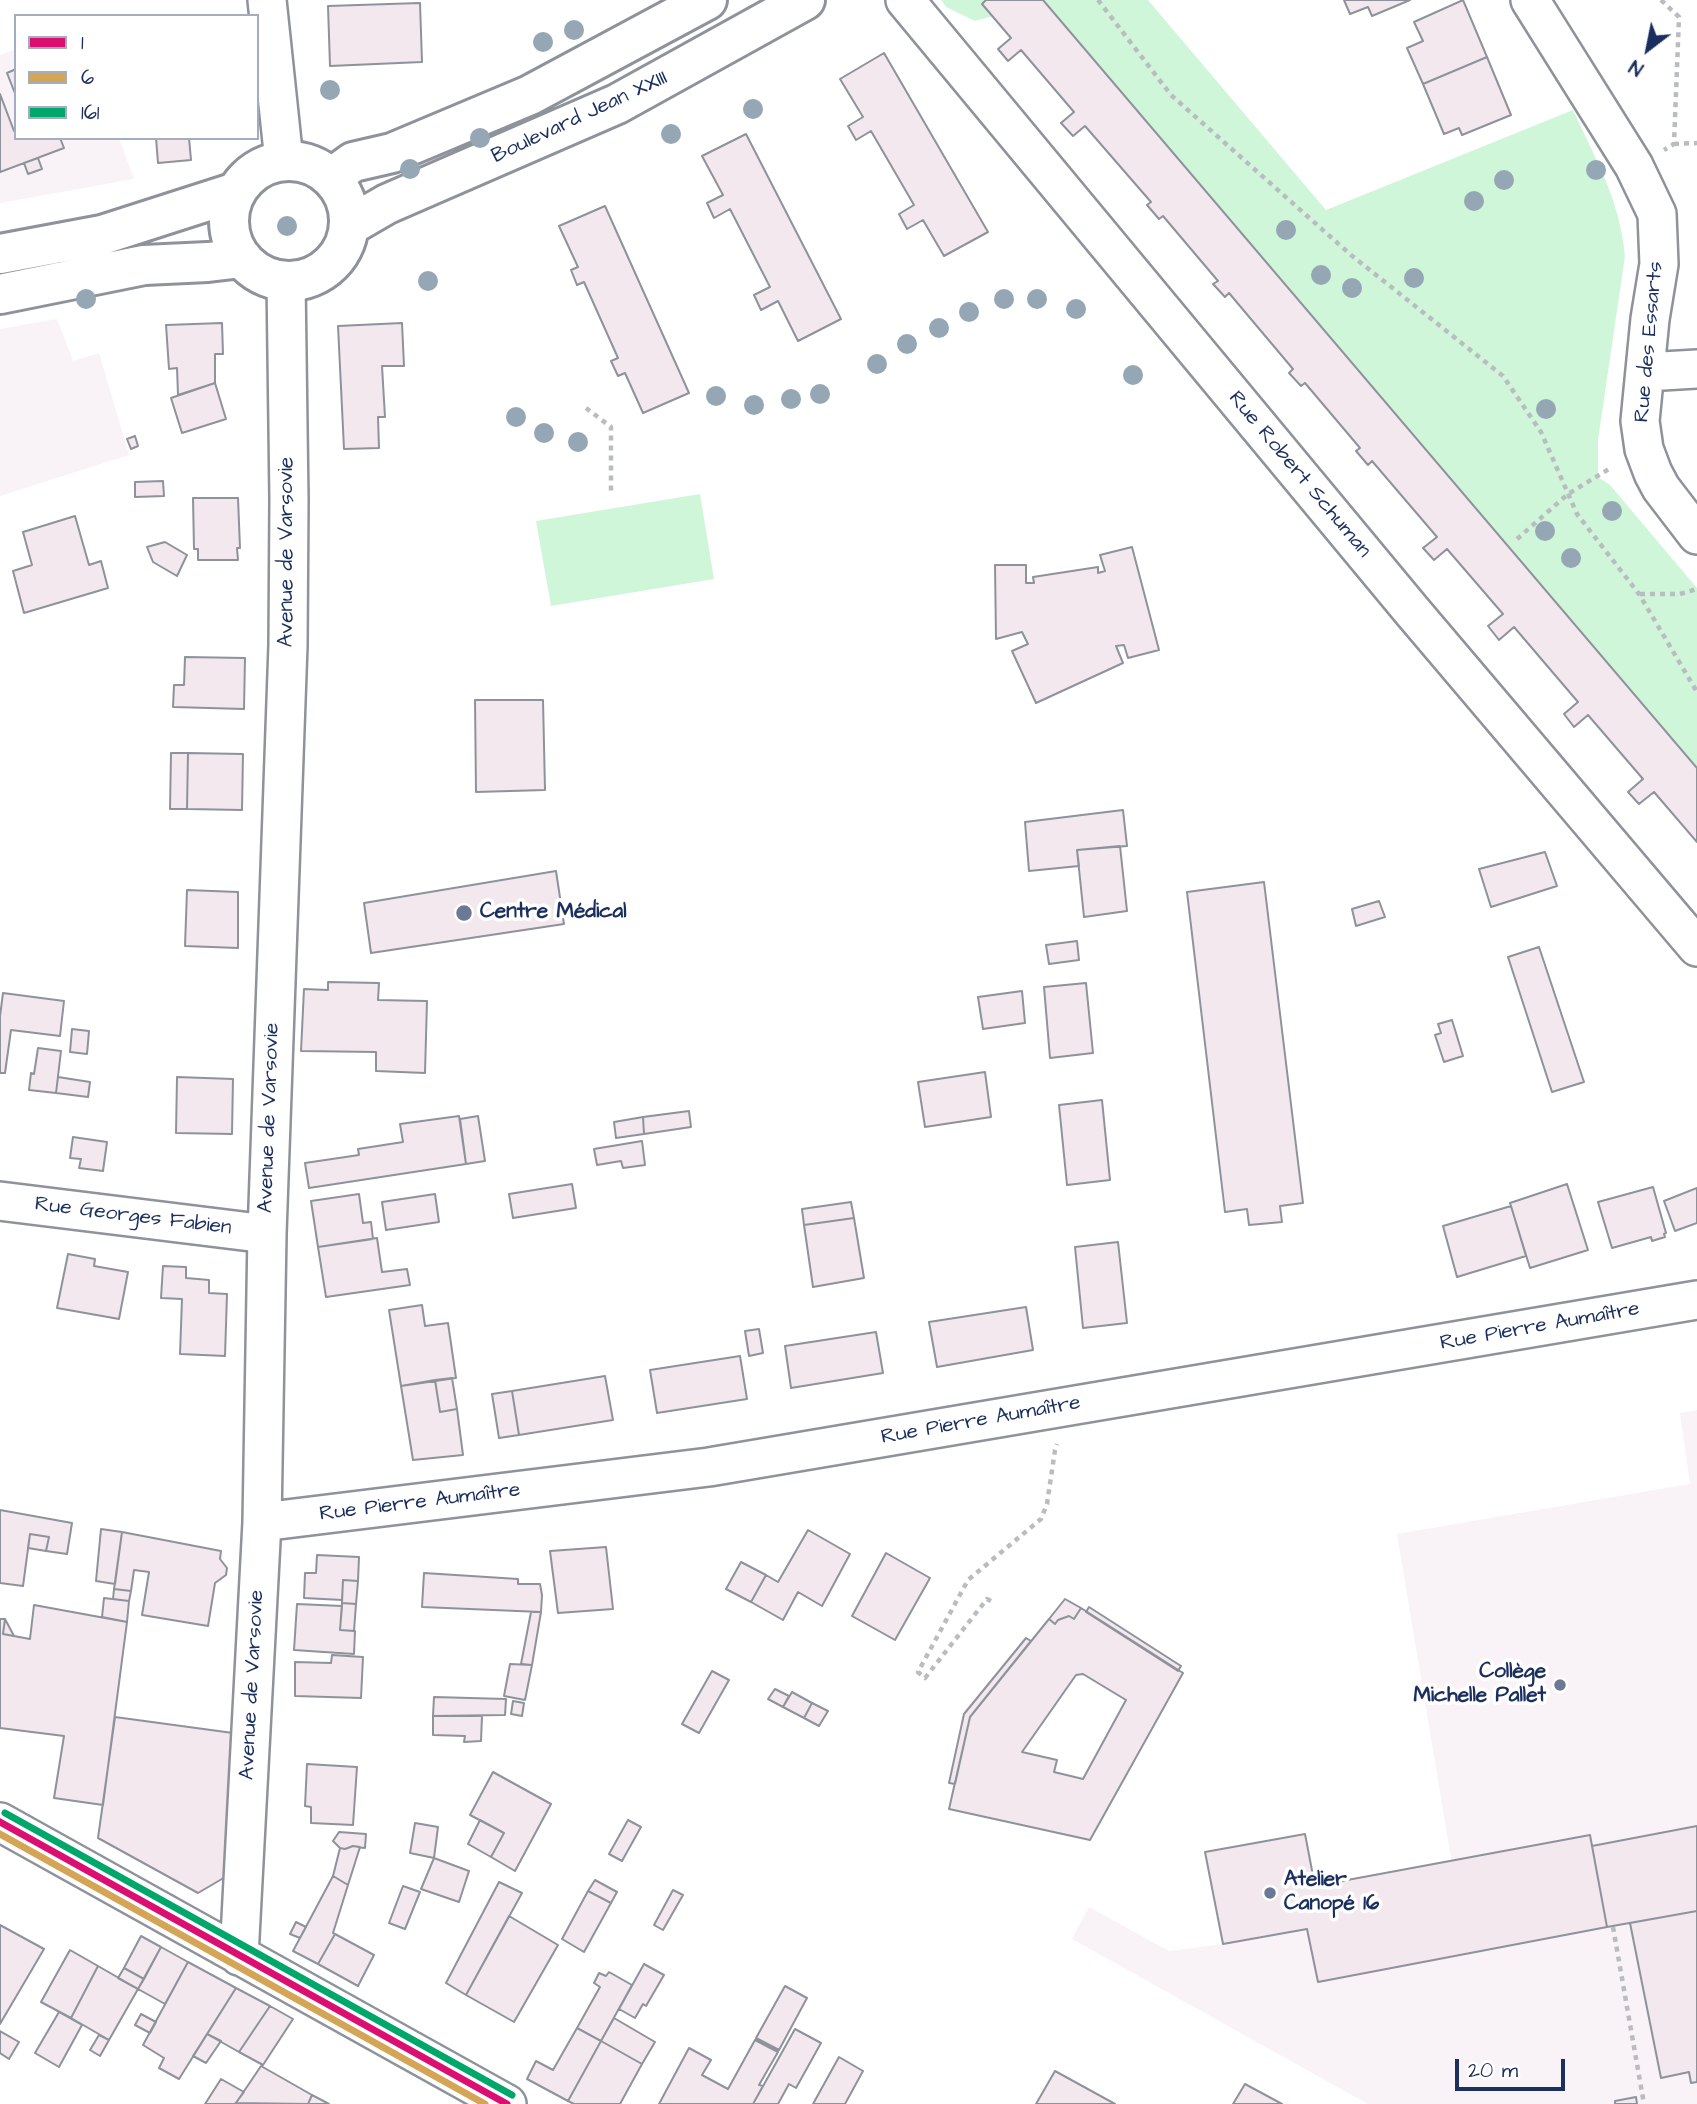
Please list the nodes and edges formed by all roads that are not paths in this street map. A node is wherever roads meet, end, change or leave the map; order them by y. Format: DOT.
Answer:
graph roads {
  1 [pos="268,0"];
  2 [pos="707,0"];
  3 [pos="805,0"];
  4 [pos="905,0"];
  5 [pos="1530,0"];
  6 [pos="284,161"];
  7 [pos="331,178"];
  8 [pos="236,192"];
  9 [pos="349,226"];
  10 [pos="0,254"];
  11 [pos="242,258"];
  12 [pos="286,281"];
  13 [pos="0,294"];
  14 [pos="1697,369"];
  15 [pos="1645,372"];
  16 [pos="1697,535"];
  17 [pos="1697,947"];
  18 [pos="0,1200"];
  19 [pos="267,1234"];
  20 [pos="1697,1300"];
  21 [pos="262,1522"];
  22 [pos="0,1822"];
  23 [pos="239,1955"];
  24 [pos="507,2104"];
  1 -- 6 [label="street"];
  2 -- 7 [label="main road, Boulevard Jean XXIII"];
  3 -- 9 [label="main road, Boulevard Jean XXIII"];
  4 -- 17 [label="street, Rue Robert Schuman"];
  5 -- 15 [label="street, Rue des Essarts"];
  6 -- 7 [label="main road"];
  6 -- 8 [label="main road"];
  7 -- 9 [label="main road"];
  8 -- 10 [label="main road"];
  8 -- 11 [label="main road"];
  9 -- 12 [label="main road"];
  11 -- 12 [label="main road"];
  11 -- 13 [label="main road"];
  12 -- 19 [label="street, Avenue de Varsovie"];
  14 -- 15 [label="street"];
  15 -- 16 [label="street, Rue des Essarts"];
  18 -- 19 [label="street, Rue Georges Fabien"];
  19 -- 21 [label="street, Avenue de Varsovie"];
  20 -- 21 [label="street, Rue Pierre Aumaître"];
  21 -- 23 [label="street, Avenue de Varsovie"];
  22 -- 23 [label="street"];
  23 -- 24 [label="street"];
}
